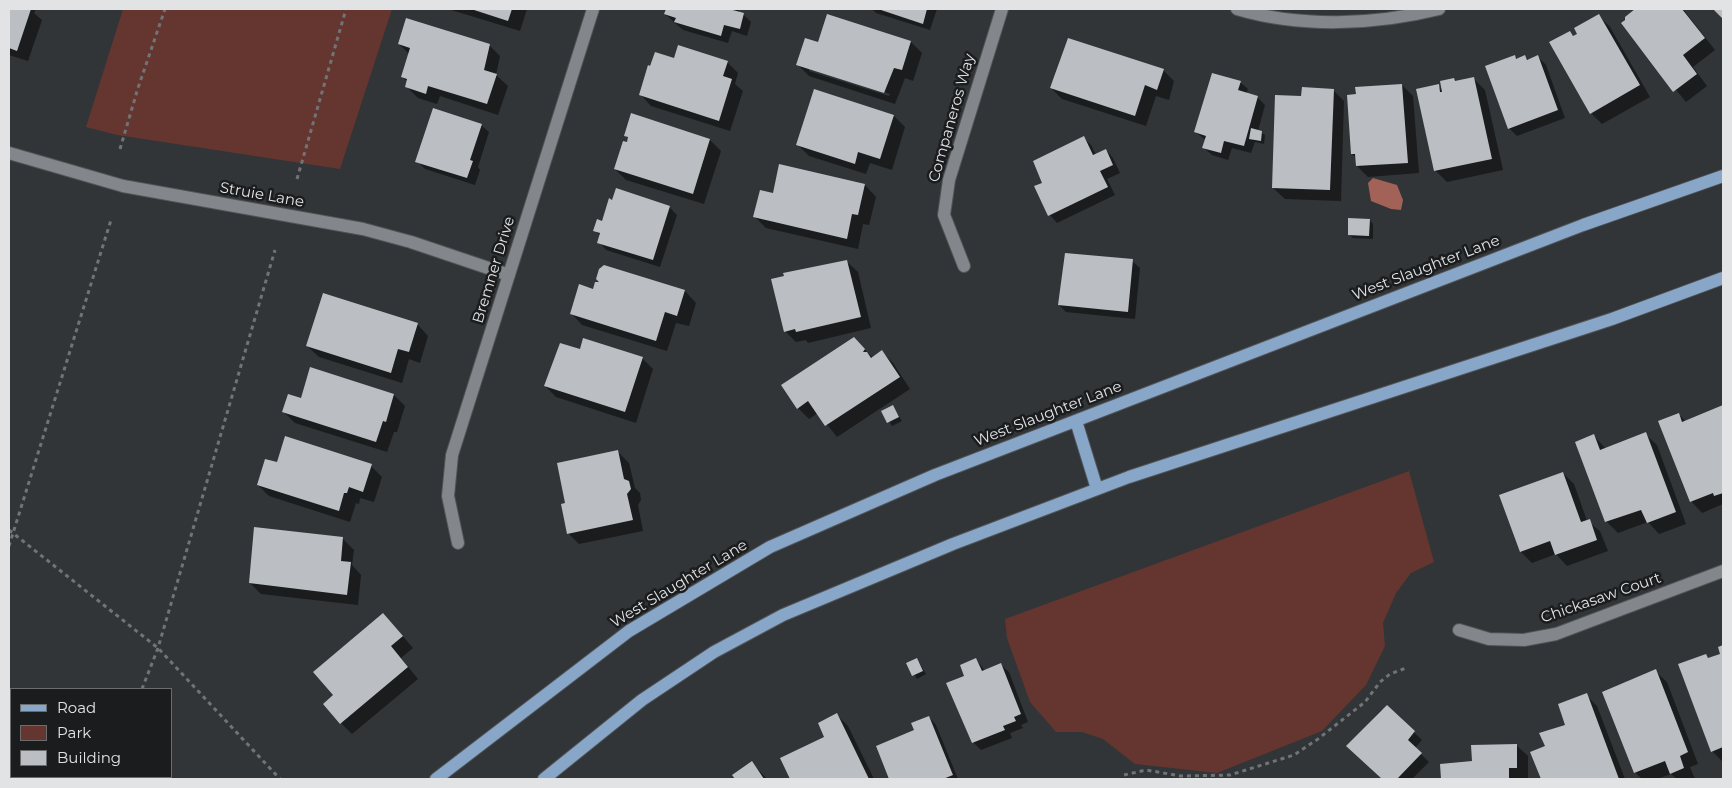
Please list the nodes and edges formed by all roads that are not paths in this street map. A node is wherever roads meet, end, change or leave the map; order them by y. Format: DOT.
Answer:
graph roads {
  1 [pos="592,9"];
  2 [pos="1002,9"];
  3 [pos="1237,9"];
  4 [pos="1439,9"];
  5 [pos="9,153"];
  6 [pos="1723,176"];
  7 [pos="964,266"];
  8 [pos="509,275"];
  9 [pos="1723,278"];
  10 [pos="1076,420"];
  11 [pos="1097,489"];
  12 [pos="458,543"];
  13 [pos="1723,571"];
  14 [pos="1459,630"];
  15 [pos="436,779"];
  16 [pos="544,779"];
  1 -- 8 [label="street, Bremner Drive"];
  2 -- 7 [label="street, Companeros Way"];
  3 -- 4 [label="street"];
  5 -- 8 [label="street, Struie Lane"];
  6 -- 10 [label="main road, West Slaughter Lane"];
  8 -- 12 [label="street, Bremner Drive"];
  9 -- 11 [label="main road"];
  10 -- 11 [label="main road"];
  10 -- 15 [label="main road, West Slaughter Lane"];
  11 -- 16 [label="main road"];
  13 -- 14 [label="street, Chickasaw Court"];
}
